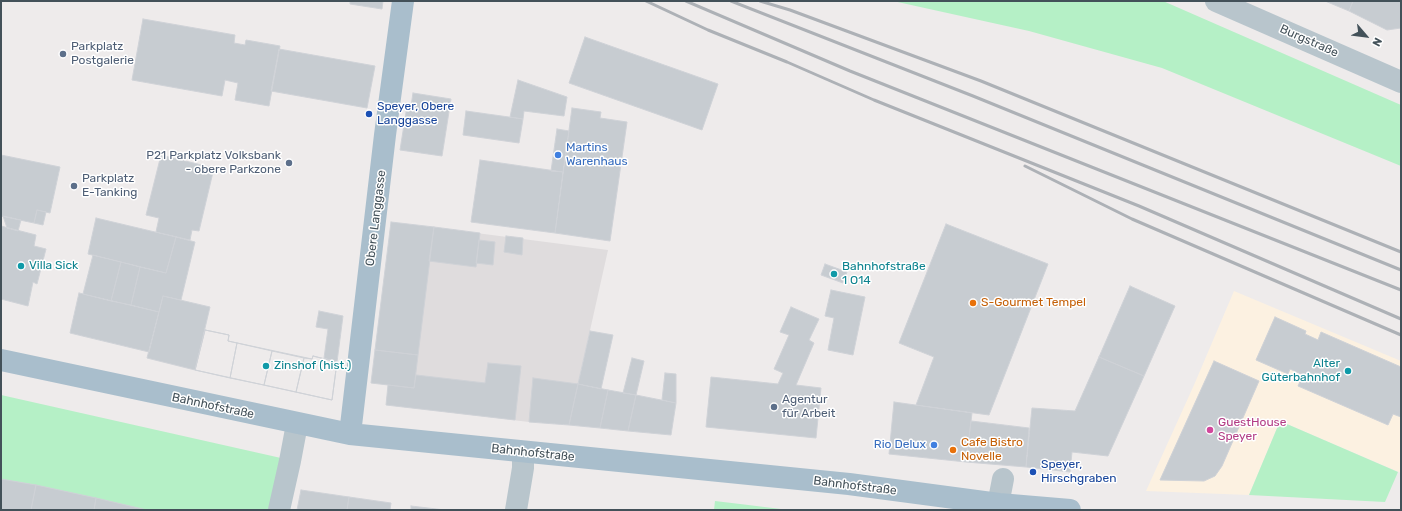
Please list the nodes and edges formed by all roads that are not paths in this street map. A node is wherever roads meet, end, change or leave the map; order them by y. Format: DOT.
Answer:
graph roads {
  1 [pos="403,1"];
  2 [pos="1216,1"];
  3 [pos="1401,82"];
  4 [pos="1,360"];
  5 [pos="297,424"];
  6 [pos="350,434"];
  7 [pos="523,452"];
  8 [pos="1003,479"];
  9 [pos="998,507"];
  10 [pos="279,510"];
  11 [pos="516,510"];
  12 [pos="1070,510"];
  1 -- 6 [label="main road, Obere Langgasse"];
  2 -- 3 [label="street, Burgstraße"];
  4 -- 5 [label="main road, Bahnhofstraße"];
  5 -- 6 [label="main road, Bahnhofstraße"];
  5 -- 10 [label="street"];
  6 -- 7 [label="main road, Bahnhofstraße"];
  7 -- 9 [label="main road, Bahnhofstraße"];
  7 -- 11 [label="street"];
  8 -- 9 [label="street"];
  9 -- 12 [label="main road, Bahnhofstraße"];
}
